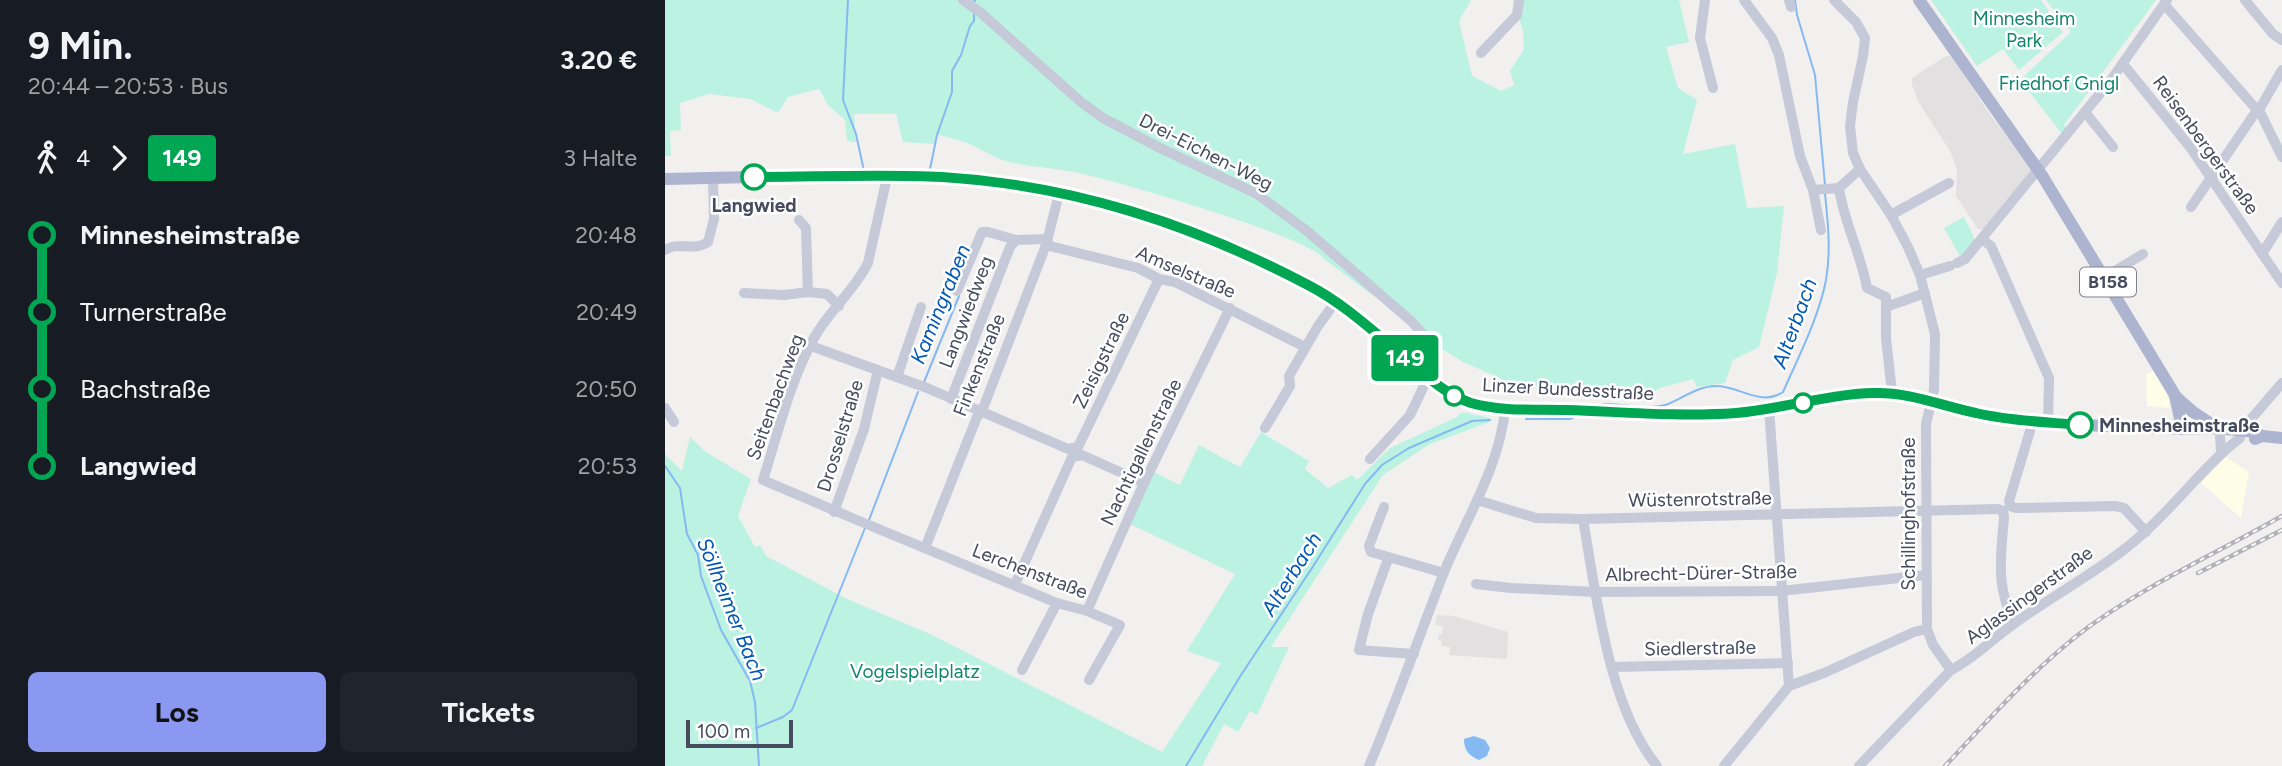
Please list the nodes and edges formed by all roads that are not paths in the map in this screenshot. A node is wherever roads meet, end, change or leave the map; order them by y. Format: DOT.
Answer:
graph roads {
  1 [pos="963,0"];
  2 [pos="1519,0"];
  3 [pos="1705,0"];
  4 [pos="1744,0"];
  5 [pos="1834,0"];
  6 [pos="1919,0"];
  7 [pos="2245,0"];
  8 [pos="2166,2"];
  9 [pos="2282,40"];
  10 [pos="1481,53"];
  11 [pos="2123,64"];
  12 [pos="2282,70"];
  13 [pos="1713,88"];
  14 [pos="2085,113"];
  15 [pos="2113,147"];
  16 [pos="2282,157"];
  17 [pos="1860,169"];
  18 [pos="2038,170"];
  19 [pos="887,177"];
  20 [pos="665,179"];
  21 [pos="713,179"];
  22 [pos="2212,179"];
  23 [pos="1949,183"];
  24 [pos="1826,189"];
  25 [pos="1059,194"];
  26 [pos="2191,207"];
  27 [pos="1891,215"];
  28 [pos="799,220"];
  29 [pos="2282,222"];
  30 [pos="1821,230"];
  31 [pos="1982,239"];
  32 [pos="1016,240"];
  33 [pos="1047,242"];
  34 [pos="665,250"];
  35 [pos="2143,254"];
  36 [pos="2262,254"];
  37 [pos="1920,275"];
  38 [pos="2105,277"];
  39 [pos="1159,279"];
  40 [pos="2282,283"];
  41 [pos="957,291"];
  42 [pos="809,292"];
  43 [pos="744,293"];
  44 [pos="1925,293"];
  45 [pos="1336,302"];
  46 [pos="839,306"];
  47 [pos="921,307"];
  48 [pos="1886,307"];
  49 [pos="1230,308"];
  50 [pos="811,346"];
  51 [pos="1305,347"];
  52 [pos="878,370"];
  53 [pos="897,377"];
  54 [pos="1429,379"];
  55 [pos="2282,383"];
  56 [pos="1892,393"];
  57 [pos="2175,395"];
  58 [pos="951,399"];
  59 [pos="1932,400"];
  60 [pos="665,408"];
  61 [pos="1505,408"];
  62 [pos="1769,408"];
  63 [pos="982,411"];
  64 [pos="2193,412"];
  65 [pos="2033,421"];
  66 [pos="674,422"];
  67 [pos="2048,422"];
  68 [pos="2157,427"];
  69 [pos="1265,428"];
  70 [pos="2186,429"];
  71 [pos="2219,432"];
  72 [pos="2243,435"];
  73 [pos="2282,438"];
  74 [pos="2221,453"];
  75 [pos="1370,459"];
  76 [pos="763,480"];
  77 [pos="1144,483"];
  78 [pos="1477,500"];
  79 [pos="1384,507"];
  80 [pos="1926,511"];
  81 [pos="834,512"];
  82 [pos="1776,515"];
  83 [pos="1583,519"];
  84 [pos="2146,532"];
  85 [pos="925,548"];
  86 [pos="1388,559"];
  87 [pos="1444,573"];
  88 [pos="1926,575"];
  89 [pos="1015,584"];
  90 [pos="1476,584"];
  91 [pos="1596,592"];
  92 [pos="1781,592"];
  93 [pos="1057,603"];
  94 [pos="1087,611"];
  95 [pos="2015,623"];
  96 [pos="1927,629"];
  97 [pos="1414,654"];
  98 [pos="1788,663"];
  99 [pos="1612,667"];
  100 [pos="1022,670"];
  101 [pos="1951,670"];
  102 [pos="1089,680"];
  103 [pos="1789,686"];
  104 [pos="1369,766"];
  105 [pos="1657,766"];
  106 [pos="1724,766"];
  107 [pos="1859,766"];
  1 -- 54 [label="street, Drei-Eichen-Weg"];
  2 -- 10 [label="street"];
  3 -- 13 [label="street"];
  4 -- 24 [label="street"];
  5 -- 17 [label="street, Schillinghofstraße"];
  6 -- 18 [label="main road, B158"];
  7 -- 9 [label="street"];
  8 -- 11 [label="street"];
  8 -- 22 [label="street"];
  11 -- 14 [label="street"];
  11 -- 22 [label="street, Reisenbergerstraße"];
  12 -- 16 [label="street"];
  14 -- 15 [label="street"];
  14 -- 18 [label="street"];
  17 -- 24 [label="street"];
  17 -- 27 [label="street, Schillinghofstraße"];
  18 -- 31 [label="street"];
  18 -- 38 [label="main road, B158"];
  19 -- 21 [label="main road, Linzer Bundesstraße"];
  19 -- 25 [label="main road, Linzer Bundesstraße"];
  19 -- 46 [label="street, Seitenbachweg"];
  20 -- 21 [label="main road, Linzer Bundesstraße"];
  21 -- 34 [label="street"];
  22 -- 26 [label="street"];
  22 -- 36 [label="street, Reisenbergerstraße"];
  23 -- 27 [label="street"];
  24 -- 30 [label="street"];
  24 -- 48 [label="street"];
  25 -- 33 [label="street, Finkenstraße"];
  25 -- 45 [label="main road, Linzer Bundesstraße"];
  27 -- 37 [label="street, Schillinghofstraße"];
  28 -- 42 [label="street"];
  29 -- 36 [label="street"];
  31 -- 37 [label="street"];
  31 -- 67 [label="street"];
  32 -- 33 [label="street, Langwiedweg"];
  32 -- 41 [label="street, Langwiedweg"];
  32 -- 58 [label="street, Langwiedweg"];
  33 -- 39 [label="street, Amselstraße"];
  33 -- 63 [label="street, Finkenstraße"];
  35 -- 38 [label="street"];
  36 -- 40 [label="street, Reisenbergerstraße"];
  37 -- 44 [label="street, Schillinghofstraße"];
  38 -- 57 [label="main road, B158"];
  39 -- 49 [label="street, Amselstraße"];
  39 -- 63 [label="street, Zeisigstraße"];
  42 -- 43 [label="street"];
  42 -- 46 [label="street"];
  44 -- 48 [label="street"];
  44 -- 59 [label="street, Schillinghofstraße"];
  45 -- 51 [label="street"];
  45 -- 54 [label="main road, Linzer Bundesstraße"];
  46 -- 50 [label="street, Seitenbachweg"];
  47 -- 53 [label="street"];
  48 -- 56 [label="street"];
  49 -- 51 [label="street, Amselstraße"];
  49 -- 77 [label="street, Nachtigallenstraße"];
  50 -- 52 [label="street"];
  50 -- 76 [label="street, Seitenbachweg"];
  51 -- 69 [label="street"];
  52 -- 53 [label="street"];
  52 -- 81 [label="street, Drosselstraße"];
  53 -- 58 [label="street"];
  54 -- 61 [label="main road, Linzer Bundesstraße"];
  54 -- 75 [label="street"];
  55 -- 72 [label="street, Aglassingerstraße"];
  56 -- 59 [label="main road, Linzer Bundesstraße"];
  56 -- 62 [label="main road, Linzer Bundesstraße"];
  57 -- 64 [label="main road, B158"];
  57 -- 68 [label="main road"];
  57 -- 70 [label="main road, B158"];
  58 -- 63 [label="street"];
  59 -- 65 [label="main road, Linzer Bundesstraße"];
  59 -- 80 [label="street, Schillinghofstraße"];
  60 -- 66 [label="street"];
  61 -- 62 [label="main road, Linzer Bundesstraße"];
  61 -- 78 [label="street"];
  62 -- 82 [label="street"];
  63 -- 85 [label="street, Finkenstraße"];
  64 -- 70 [label="main road"];
  64 -- 71 [label="main road, B158"];
  65 -- 67 [label="main road, Linzer Bundesstraße"];
  65 -- 84 [label="street"];
  67 -- 68 [label="main road, Linzer Bundesstraße"];
  68 -- 70 [label="main road, Linzer Bundesstraße"];
  70 -- 71 [label="main road, Linzer Bundesstraße"];
  71 -- 72 [label="main road, Linzer Bundesstraße"];
  71 -- 74 [label="street"];
  72 -- 73 [label="main road, Linzer Bundesstraße"];
  72 -- 74 [label="street, Aglassingerstraße"];
  74 -- 84 [label="street, Aglassingerstraße"];
  76 -- 81 [label="street, Lerchenstraße"];
  77 -- 89 [label="street"];
  77 -- 94 [label="street, Nachtigallenstraße"];
  78 -- 83 [label="street, Wüstenrotstraße"];
  78 -- 87 [label="street"];
  79 -- 86 [label="street"];
  80 -- 82 [label="street, Wüstenrotstraße"];
  80 -- 88 [label="street, Schillinghofstraße"];
  80 -- 95 [label="street, Wüstenrotstraße"];
  81 -- 85 [label="street, Lerchenstraße"];
  82 -- 83 [label="street, Wüstenrotstraße"];
  82 -- 92 [label="street"];
  83 -- 91 [label="street"];
  84 -- 95 [label="street, Aglassingerstraße"];
  85 -- 89 [label="street, Lerchenstraße"];
  86 -- 87 [label="street"];
  86 -- 97 [label="street"];
  87 -- 97 [label="street"];
  88 -- 92 [label="street, Albrecht-Dürer-Straße"];
  88 -- 96 [label="street, Schillinghofstraße"];
  89 -- 93 [label="street, Lerchenstraße"];
  90 -- 91 [label="street, Albrecht-Dürer-Straße"];
  91 -- 92 [label="street, Albrecht-Dürer-Straße"];
  91 -- 99 [label="street"];
  92 -- 98 [label="street"];
  93 -- 94 [label="street, Lerchenstraße"];
  93 -- 100 [label="street"];
  94 -- 102 [label="street, Lerchenstraße"];
  95 -- 101 [label="street, Aglassingerstraße"];
  96 -- 101 [label="street, Schillinghofstraße"];
  96 -- 103 [label="street"];
  97 -- 104 [label="street"];
  98 -- 99 [label="street, Siedlerstraße"];
  98 -- 103 [label="street"];
  99 -- 105 [label="street"];
  101 -- 107 [label="street, Aglassingerstraße"];
  103 -- 106 [label="street"];
}
